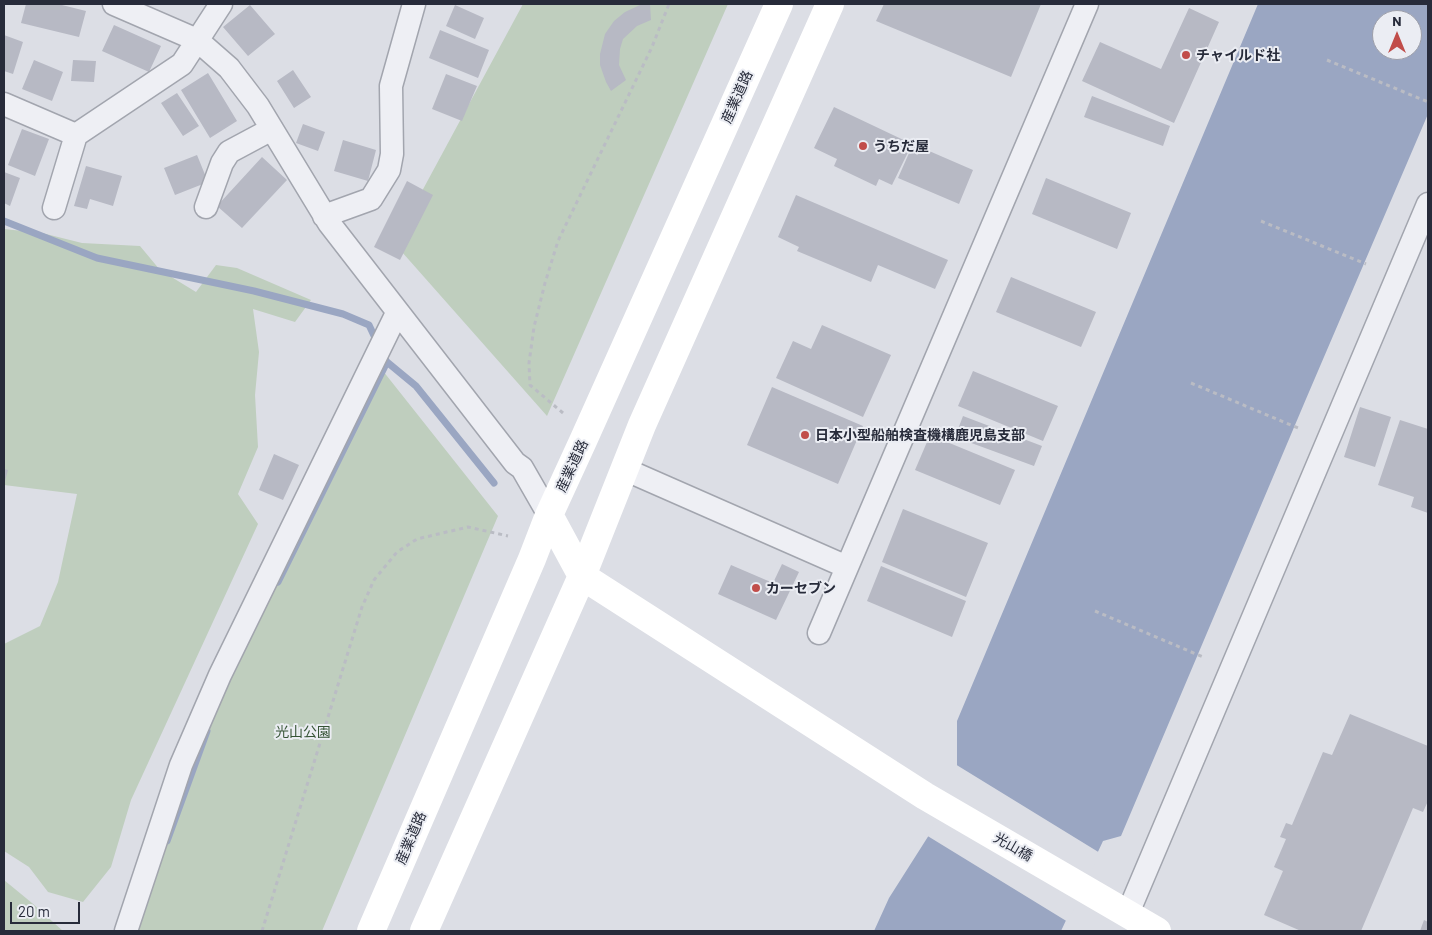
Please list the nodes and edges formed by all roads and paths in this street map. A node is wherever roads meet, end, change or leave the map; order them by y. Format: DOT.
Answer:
graph roads {
  1 [pos="221,4"];
  2 [pos="414,4"];
  3 [pos="669,4"];
  4 [pos="779,4"];
  5 [pos="830,4"];
  6 [pos="1087,4"];
  7 [pos="119,5"];
  8 [pos="197,40"];
  9 [pos="1326,60"];
  10 [pos="1428,102"];
  11 [pos="4,104"];
  12 [pos="272,129"];
  13 [pos="76,135"];
  14 [pos="1428,204"];
  15 [pos="206,207"];
  16 [pos="54,208"];
  17 [pos="324,216"];
  18 [pos="1261,221"];
  19 [pos="1366,264"];
  20 [pos="392,323"];
  21 [pos="1191,383"];
  22 [pos="562,412"];
  23 [pos="1298,428"];
  24 [pos="624,469"];
  25 [pos="548,516"];
  26 [pos="508,536"];
  27 [pos="847,568"];
  28 [pos="582,576"];
  29 [pos="1095,611"];
  30 [pos="819,633"];
  31 [pos="1203,657"];
  32 [pos="1128,914"];
  33 [pos="126,931"];
  34 [pos="262,931"];
  35 [pos="371,931"];
  36 [pos="424,931"];
  37 [pos="1157,931"];
  1 -- 8 [label="street"];
  2 -- 17 [label="street"];
  3 -- 22 [label="path"];
  4 -- 25 [label="main road, 産業道路"];
  5 -- 24 [label="main road"];
  6 -- 27 [label="street"];
  7 -- 8 [label="street"];
  8 -- 12 [label="street"];
  8 -- 13 [label="street"];
  9 -- 10 [label="path"];
  11 -- 13 [label="street"];
  12 -- 15 [label="street"];
  12 -- 17 [label="street"];
  13 -- 16 [label="street"];
  14 -- 32 [label="street"];
  17 -- 20 [label="street"];
  18 -- 19 [label="path"];
  20 -- 25 [label="street"];
  20 -- 33 [label="street"];
  21 -- 23 [label="path"];
  24 -- 27 [label="street"];
  24 -- 28 [label="main road"];
  25 -- 28 [label="main road"];
  25 -- 35 [label="main road, 産業道路"];
  26 -- 34 [label="path"];
  27 -- 30 [label="street"];
  28 -- 32 [label="main road, 光山橋"];
  28 -- 36 [label="main road"];
  29 -- 31 [label="path"];
  32 -- 37 [label="main road, 光山橋"];
}
